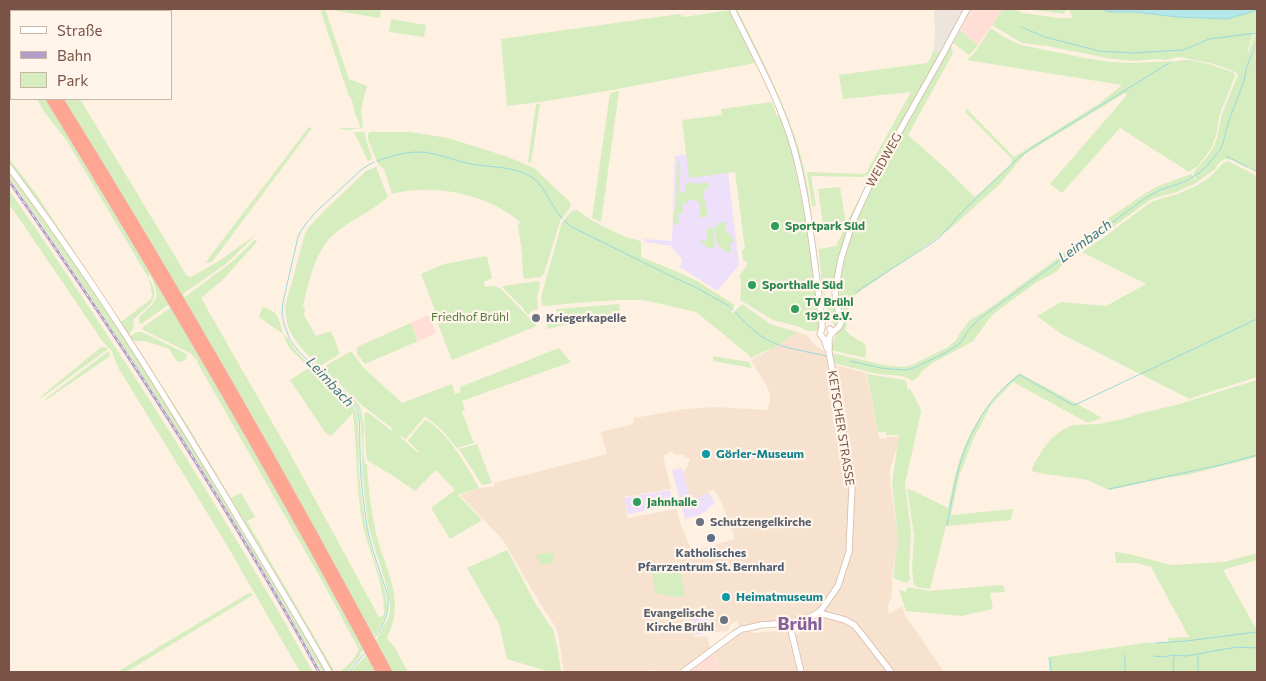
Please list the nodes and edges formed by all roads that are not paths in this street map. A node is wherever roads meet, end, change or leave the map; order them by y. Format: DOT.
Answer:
graph roads {
  1 [pos="732,9"];
  2 [pos="967,9"];
  3 [pos="51,100"];
  4 [pos="60,100"];
  5 [pos="9,167"];
  6 [pos="827,332"];
  7 [pos="820,611"];
  8 [pos="788,623"];
  9 [pos="329,672"];
  10 [pos="380,672"];
  11 [pos="388,672"];
  12 [pos="683,672"];
  13 [pos="801,672"];
  14 [pos="891,672"];
  1 -- 6 [label="main road"];
  2 -- 6 [label="main road, WEIDWEG"];
  3 -- 10 [label="highway"];
  4 -- 11 [label="highway"];
  5 -- 9 [label="main road"];
  6 -- 7 [label="main road, KETSCHER STRASSE"];
  7 -- 8 [label="main road"];
  7 -- 14 [label="main road"];
  8 -- 12 [label="main road"];
  8 -- 13 [label="main road"];
}
